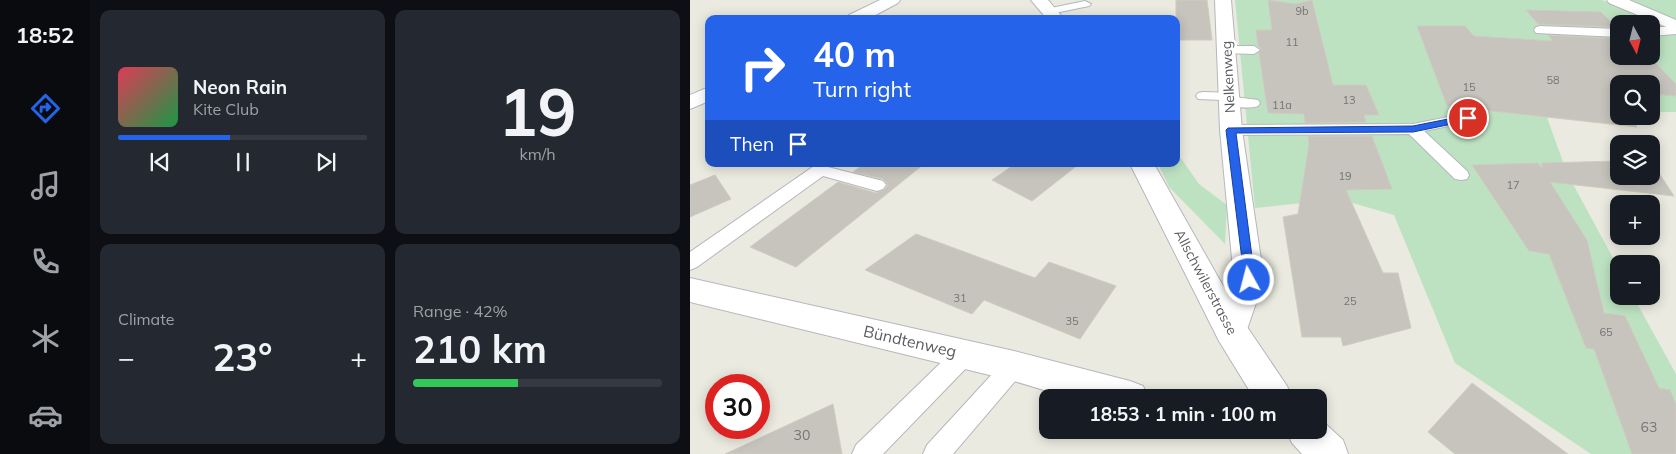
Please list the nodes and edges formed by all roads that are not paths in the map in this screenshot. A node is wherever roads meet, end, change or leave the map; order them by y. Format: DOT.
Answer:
graph roads {
  1 [pos="892,0"];
  2 [pos="1223,0"];
  3 [pos="1615,0"];
  4 [pos="1085,4"];
  5 [pos="1046,6"];
  6 [pos="863,15"];
  7 [pos="1676,26"];
  8 [pos="1540,30"];
  9 [pos="1676,30"];
  10 [pos="1660,31"];
  11 [pos="1610,33"];
  12 [pos="1226,50"];
  13 [pos="1254,50"];
  14 [pos="705,95"];
  15 [pos="1202,96"];
  16 [pos="1229,99"];
  17 [pos="690,103"];
  18 [pos="1253,103"];
  19 [pos="1468,118"];
  20 [pos="1413,129"];
  21 [pos="1231,130"];
  22 [pos="1144,167"];
  23 [pos="1461,175"];
  24 [pos="877,185"];
  25 [pos="690,262"];
  26 [pos="690,290"];
  27 [pos="1231,331"];
  28 [pos="965,354"];
  29 [pos="1014,366"];
  30 [pos="1097,389"];
  31 [pos="1268,389"];
  32 [pos="1314,439"];
  33 [pos="865,454"];
  34 [pos="936,454"];
  35 [pos="1329,454"];
  1 -- 6 [label="street"];
  2 -- 12 [label="street, Nelkenweg"];
  3 -- 7 [label="street"];
  4 -- 5 [label="lane"];
  8 -- 11 [label="lane"];
  9 -- 10 [label="lane"];
  12 -- 13 [label="lane"];
  12 -- 16 [label="street, Nelkenweg"];
  14 -- 17 [label="street"];
  15 -- 16 [label="lane"];
  16 -- 18 [label="lane"];
  16 -- 21 [label="street, Nelkenweg"];
  19 -- 20 [label="lane"];
  20 -- 21 [label="lane"];
  20 -- 23 [label="lane"];
  21 -- 27 [label="street, Nelkenweg"];
  22 -- 27 [label="street, Allschwilerstrasse"];
  24 -- 25 [label="lane"];
  26 -- 28 [label="street, Bündtenweg"];
  27 -- 31 [label="street, Allschwilerstrasse"];
  28 -- 29 [label="street, Bündtenweg"];
  28 -- 33 [label="lane"];
  29 -- 30 [label="street, Bündtenweg"];
  29 -- 34 [label="lane"];
  32 -- 35 [label="street"];
}
